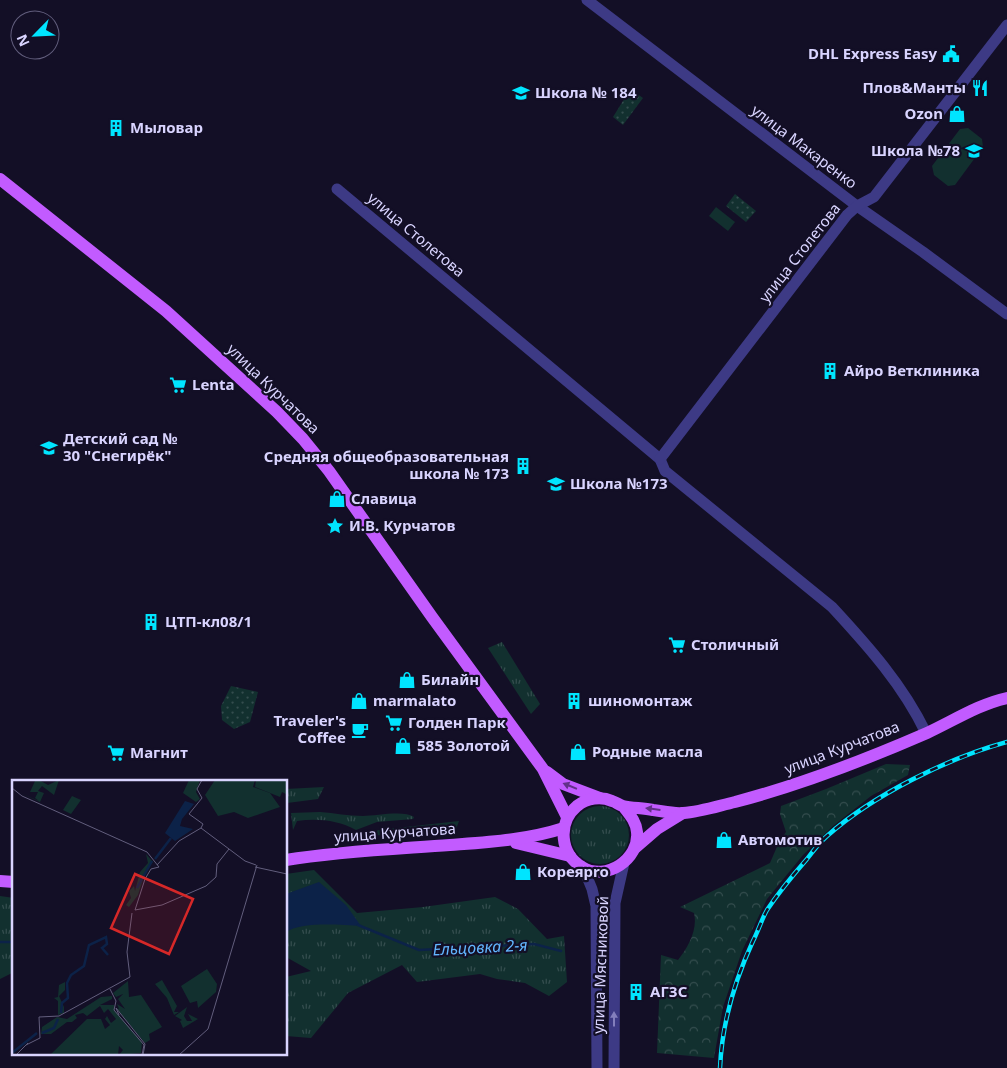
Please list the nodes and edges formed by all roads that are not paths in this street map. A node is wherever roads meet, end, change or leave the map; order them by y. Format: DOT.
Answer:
graph roads {
  1 [pos="587,0"];
  2 [pos="1007,25"];
  3 [pos="0,179"];
  4 [pos="337,189"];
  5 [pos="857,206"];
  6 [pos="1007,314"];
  7 [pos="660,459"];
  8 [pos="1007,698"];
  9 [pos="926,733"];
  10 [pos="543,769"];
  11 [pos="600,798"];
  12 [pos="623,806"];
  13 [pos="683,813"];
  14 [pos="566,822"];
  15 [pos="506,841"];
  16 [pos="635,848"];
  17 [pos="570,856"];
  18 [pos="288,860"];
  19 [pos="624,863"];
  20 [pos="583,868"];
  21 [pos="597,1068"];
  22 [pos="614,1068"];
  1 -- 5 [label="street, улица Макаренко"];
  2 -- 5 [label="street, улица Столетова"];
  3 -- 10 [label="main road, улица Курчатова"];
  4 -- 7 [label="street, улица Столетова"];
  5 -- 6 [label="street, улица Макаренко"];
  5 -- 7 [label="street, улица Столетова"];
  7 -- 9 [label="street, улица Столетова"];
  8 -- 9 [label="main road, улица Курчатова"];
  9 -- 13 [label="main road, улица Курчатова"];
  11 -- 10 [label="main road, one-way"];
  10 -- 14 [label="main road"];
  11 -- 12 [label="main road"];
  11 -- 14 [label="main road"];
  13 -- 12 [label="main road, улица Курчатова, one-way"];
  12 -- 16 [label="main road"];
  13 -- 16 [label="main road, улица Курчатова"];
  14 -- 15 [label="main road"];
  14 -- 17 [label="main road"];
  15 -- 17 [label="main road"];
  15 -- 18 [label="main road, улица Курчатова"];
  16 -- 19 [label="main road"];
  17 -- 20 [label="main road"];
  19 -- 20 [label="main road"];
  22 -- 19 [label="street, улица Мясниковой, one-way"];
  20 -- 21 [label="street, улица Мясниковой"];
}
